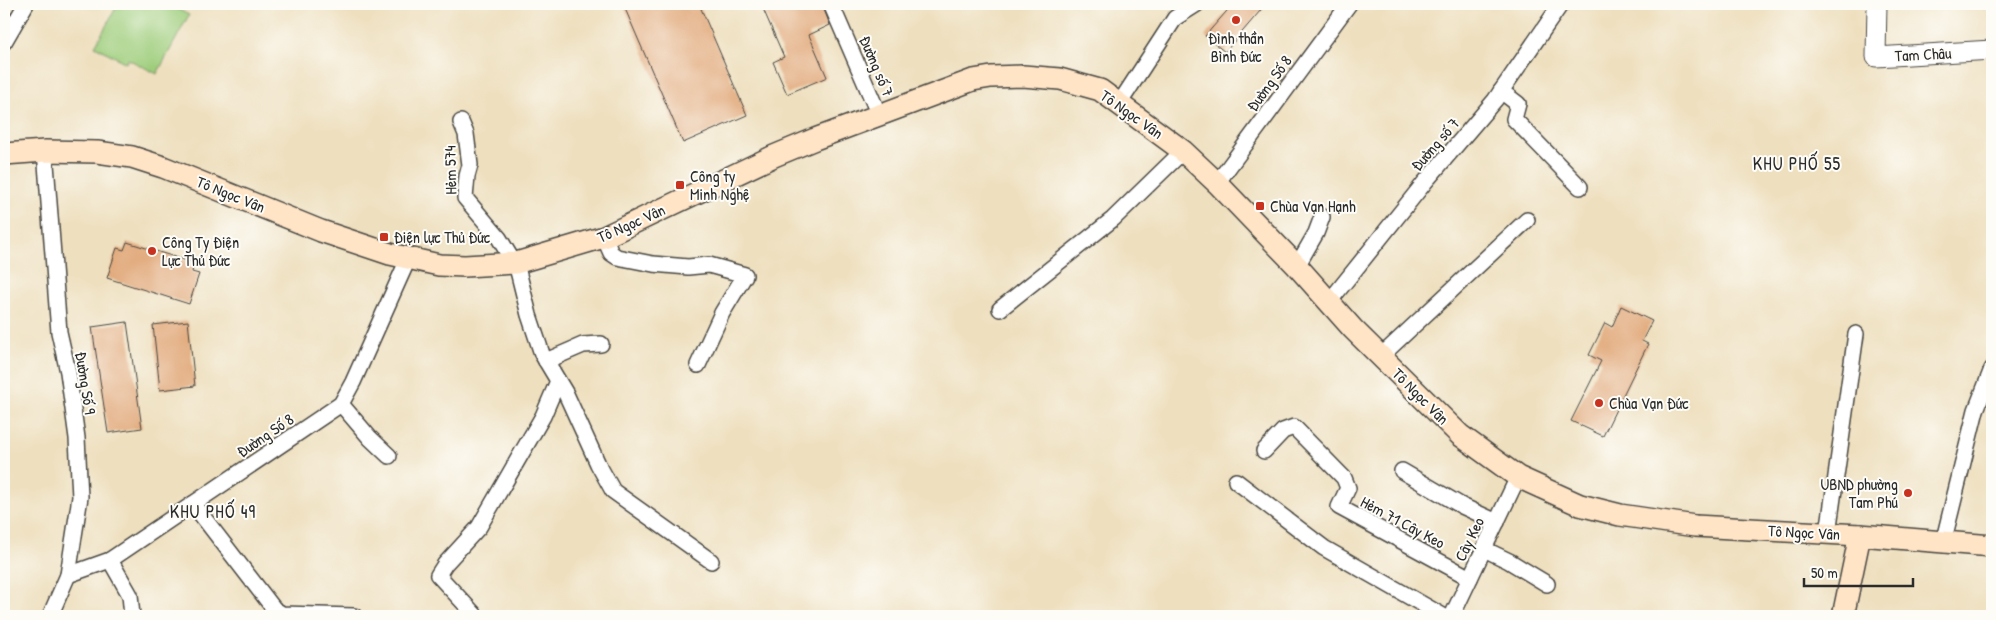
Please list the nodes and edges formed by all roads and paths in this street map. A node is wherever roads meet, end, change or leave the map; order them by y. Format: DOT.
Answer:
graph roads {
  1 [pos="26,4"];
  2 [pos="831,4"];
  3 [pos="1197,4"];
  4 [pos="1349,4"];
  5 [pos="1561,4"];
  6 [pos="1877,4"];
  7 [pos="4,42"];
  8 [pos="1992,50"];
  9 [pos="1501,91"];
  10 [pos="1119,104"];
  11 [pos="879,115"];
  12 [pos="461,122"];
  13 [pos="45,151"];
  14 [pos="1183,151"];
  15 [pos="4,154"];
  16 [pos="1217,183"];
  17 [pos="1580,187"];
  18 [pos="1322,217"];
  19 [pos="1527,220"];
  20 [pos="604,236"];
  21 [pos="409,257"];
  22 [pos="515,263"];
  23 [pos="1297,266"];
  24 [pos="1329,302"];
  25 [pos="1000,309"];
  26 [pos="1856,334"];
  27 [pos="601,344"];
  28 [pos="1380,356"];
  29 [pos="546,361"];
  30 [pos="698,364"];
  31 [pos="1992,370"];
  32 [pos="558,381"];
  33 [pos="341,404"];
  34 [pos="1264,451"];
  35 [pos="389,456"];
  36 [pos="1402,470"];
  37 [pos="1518,477"];
  38 [pos="1236,481"];
  39 [pos="193,504"];
  40 [pos="1497,522"];
  41 [pos="1828,533"];
  42 [pos="1860,535"];
  43 [pos="1943,543"];
  44 [pos="1992,546"];
  45 [pos="1484,549"];
  46 [pos="110,560"];
  47 [pos="711,561"];
  48 [pos="68,575"];
  49 [pos="1470,578"];
  50 [pos="1547,584"];
  51 [pos="272,613"];
  52 [pos="50,616"];
  53 [pos="132,616"];
  54 [pos="354,616"];
  55 [pos="476,616"];
  56 [pos="1443,616"];
  57 [pos="1452,616"];
  58 [pos="1843,616"];
  1 -- 7 [label="street"];
  2 -- 11 [label="street, Đường số 7"];
  3 -- 10 [label="street"];
  4 -- 16 [label="street, Đường Số 8"];
  5 -- 9 [label="street, Đường số 7"];
  6 -- 8 [label="street, Tam Châu"];
  9 -- 17 [label="street"];
  9 -- 24 [label="street, Đường số 7"];
  10 -- 11 [label="main road, Tô Ngọc Vân"];
  10 -- 14 [label="main road, Tô Ngọc Vân"];
  11 -- 20 [label="main road, Tô Ngọc Vân"];
  12 -- 22 [label="street, Hẻm 574"];
  13 -- 15 [label="main road, Tô Ngọc Vân"];
  13 -- 21 [label="main road, Tô Ngọc Vân"];
  13 -- 48 [label="street, Đường Số 9"];
  14 -- 16 [label="main road, Tô Ngọc Vân"];
  14 -- 25 [label="street"];
  16 -- 23 [label="main road, Tô Ngọc Vân"];
  18 -- 23 [label="street"];
  19 -- 28 [label="street"];
  20 -- 22 [label="main road, Tô Ngọc Vân"];
  20 -- 30 [label="street"];
  21 -- 22 [label="main road, Tô Ngọc Vân"];
  21 -- 33 [label="street, Đường Số 8"];
  22 -- 29 [label="street, Hẻm 574"];
  23 -- 24 [label="main road, Tô Ngọc Vân"];
  24 -- 28 [label="main road, Tô Ngọc Vân"];
  26 -- 41 [label="street"];
  27 -- 29 [label="street"];
  28 -- 37 [label="main road, Tô Ngọc Vân"];
  29 -- 32 [label="street, Hẻm 574"];
  31 -- 43 [label="street"];
  32 -- 47 [label="street, Hẻm 574"];
  32 -- 55 [label="street"];
  33 -- 35 [label="street"];
  33 -- 39 [label="street, Đường Số 8"];
  34 -- 49 [label="street, Hẻm 71 Cây Keo"];
  36 -- 40 [label="street"];
  37 -- 40 [label="street, Cây Keo"];
  37 -- 41 [label="main road, Tô Ngọc Vân"];
  38 -- 56 [label="street"];
  39 -- 46 [label="street, Đường Số 8"];
  39 -- 51 [label="street"];
  40 -- 45 [label="street, Cây Keo"];
  41 -- 42 [label="main road, Tô Ngọc Vân"];
  42 -- 43 [label="main road, Tô Ngọc Vân"];
  42 -- 58 [label="main road"];
  43 -- 44 [label="main road, Tô Ngọc Vân"];
  45 -- 49 [label="street, Cây Keo"];
  45 -- 50 [label="street"];
  46 -- 48 [label="street, Đường Số 8"];
  46 -- 53 [label="street"];
  48 -- 52 [label="street, Đường Số 9"];
  49 -- 57 [label="street, Cây Keo"];
  51 -- 54 [label="street"];
}
